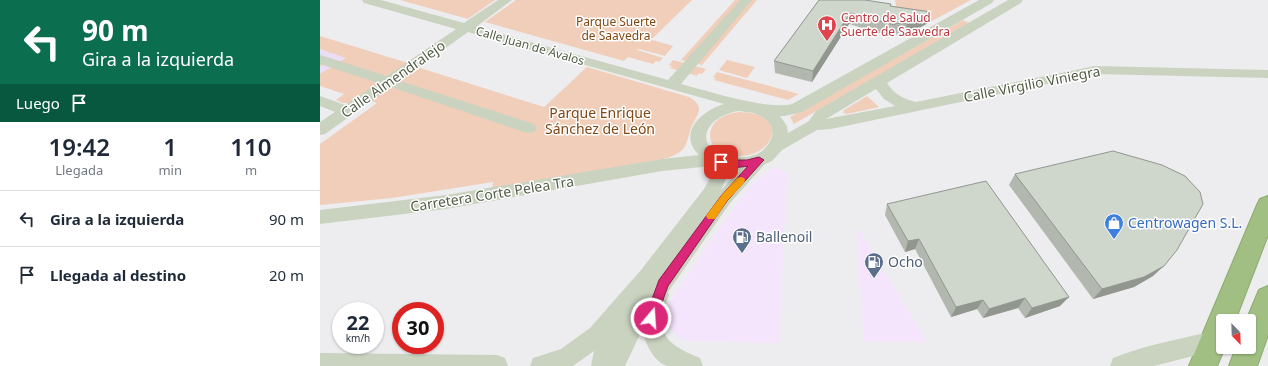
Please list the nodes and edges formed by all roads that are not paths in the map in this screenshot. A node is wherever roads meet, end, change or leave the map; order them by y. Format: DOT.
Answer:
graph roads {
  1 [pos="368,0"];
  2 [pos="506,0"];
  3 [pos="746,0"];
  4 [pos="988,0"];
  5 [pos="1017,0"];
  6 [pos="966,12"];
  7 [pos="982,21"];
  8 [pos="466,28"];
  9 [pos="320,58"];
  10 [pos="1268,74"];
  11 [pos="879,81"];
  12 [pos="389,82"];
  13 [pos="671,86"];
  14 [pos="693,92"];
  15 [pos="320,101"];
  16 [pos="916,106"];
  17 [pos="756,108"];
  18 [pos="347,111"];
  19 [pos="706,119"];
  20 [pos="814,125"];
  21 [pos="529,128"];
  22 [pos="320,130"];
  23 [pos="698,136"];
  24 [pos="777,146"];
  25 [pos="759,160"];
  26 [pos="718,161"];
  27 [pos="662,165"];
  28 [pos="1268,205"];
  29 [pos="320,217"];
  30 [pos="656,280"];
  31 [pos="1268,298"];
  32 [pos="1258,335"];
  33 [pos="1213,349"];
  34 [pos="1151,361"];
  35 [pos="320,364"];
  36 [pos="372,365"];
  37 [pos="497,366"];
  38 [pos="540,366"];
  39 [pos="602,366"];
  40 [pos="613,366"];
  41 [pos="692,366"];
  42 [pos="1121,366"];
  43 [pos="1243,366"];
  1 -- 8 [label="street, Calle Juan de Ávalos"];
  2 -- 8 [label="street, Calle Almendralejo"];
  3 -- 13 [label="street"];
  4 -- 6 [label="street"];
  5 -- 7 [label="street"];
  6 -- 7 [label="street"];
  6 -- 17 [label="street"];
  7 -- 11 [label="street"];
  8 -- 12 [label="street, Calle Almendralejo"];
  8 -- 13 [label="street, Calle Juan de Ávalos"];
  9 -- 12 [label="street"];
  10 -- 16 [label="street, Calle Virgilio Viniegra"];
  11 -- 16 [label="street, Calle Virgilio Viniegra"];
  11 -- 20 [label="street"];
  12 -- 18 [label="street, Calle Almendralejo"];
  12 -- 21 [label="street"];
  13 -- 14 [label="street, Calle Juan de Ávalos"];
  14 -- 17 [label="street, Calle Juan de Ávalos"];
  14 -- 19 [label="street"];
  15 -- 18 [label="street"];
  16 -- 20 [label="street, Calle Virgilio Viniegra"];
  17 -- 19 [label="street"];
  17 -- 24 [label="street"];
  18 -- 22 [label="street, Calle Almendralejo"];
  19 -- 23 [label="street"];
  20 -- 24 [label="street"];
  23 -- 26 [label="street"];
  23 -- 27 [label="street, Carretera Corte Pelea Tra"];
  24 -- 25 [label="street"];
  25 -- 26 [label="street"];
  25 -- 30 [label="street"];
  26 -- 27 [label="street, Carretera Corte Pelea Tra"];
  26 -- 30 [label="street"];
  27 -- 29 [label="street, Carretera Corte Pelea Tra"];
  28 -- 33 [label="highway"];
  30 -- 38 [label="street"];
  30 -- 39 [label="street"];
  30 -- 40 [label="street"];
  30 -- 41 [label="street"];
  31 -- 32 [label="highway"];
  32 -- 43 [label="highway"];
  33 -- 34 [label="street"];
  34 -- 42 [label="street"];
  35 -- 36 [label="street"];
  36 -- 37 [label="street"];
}
